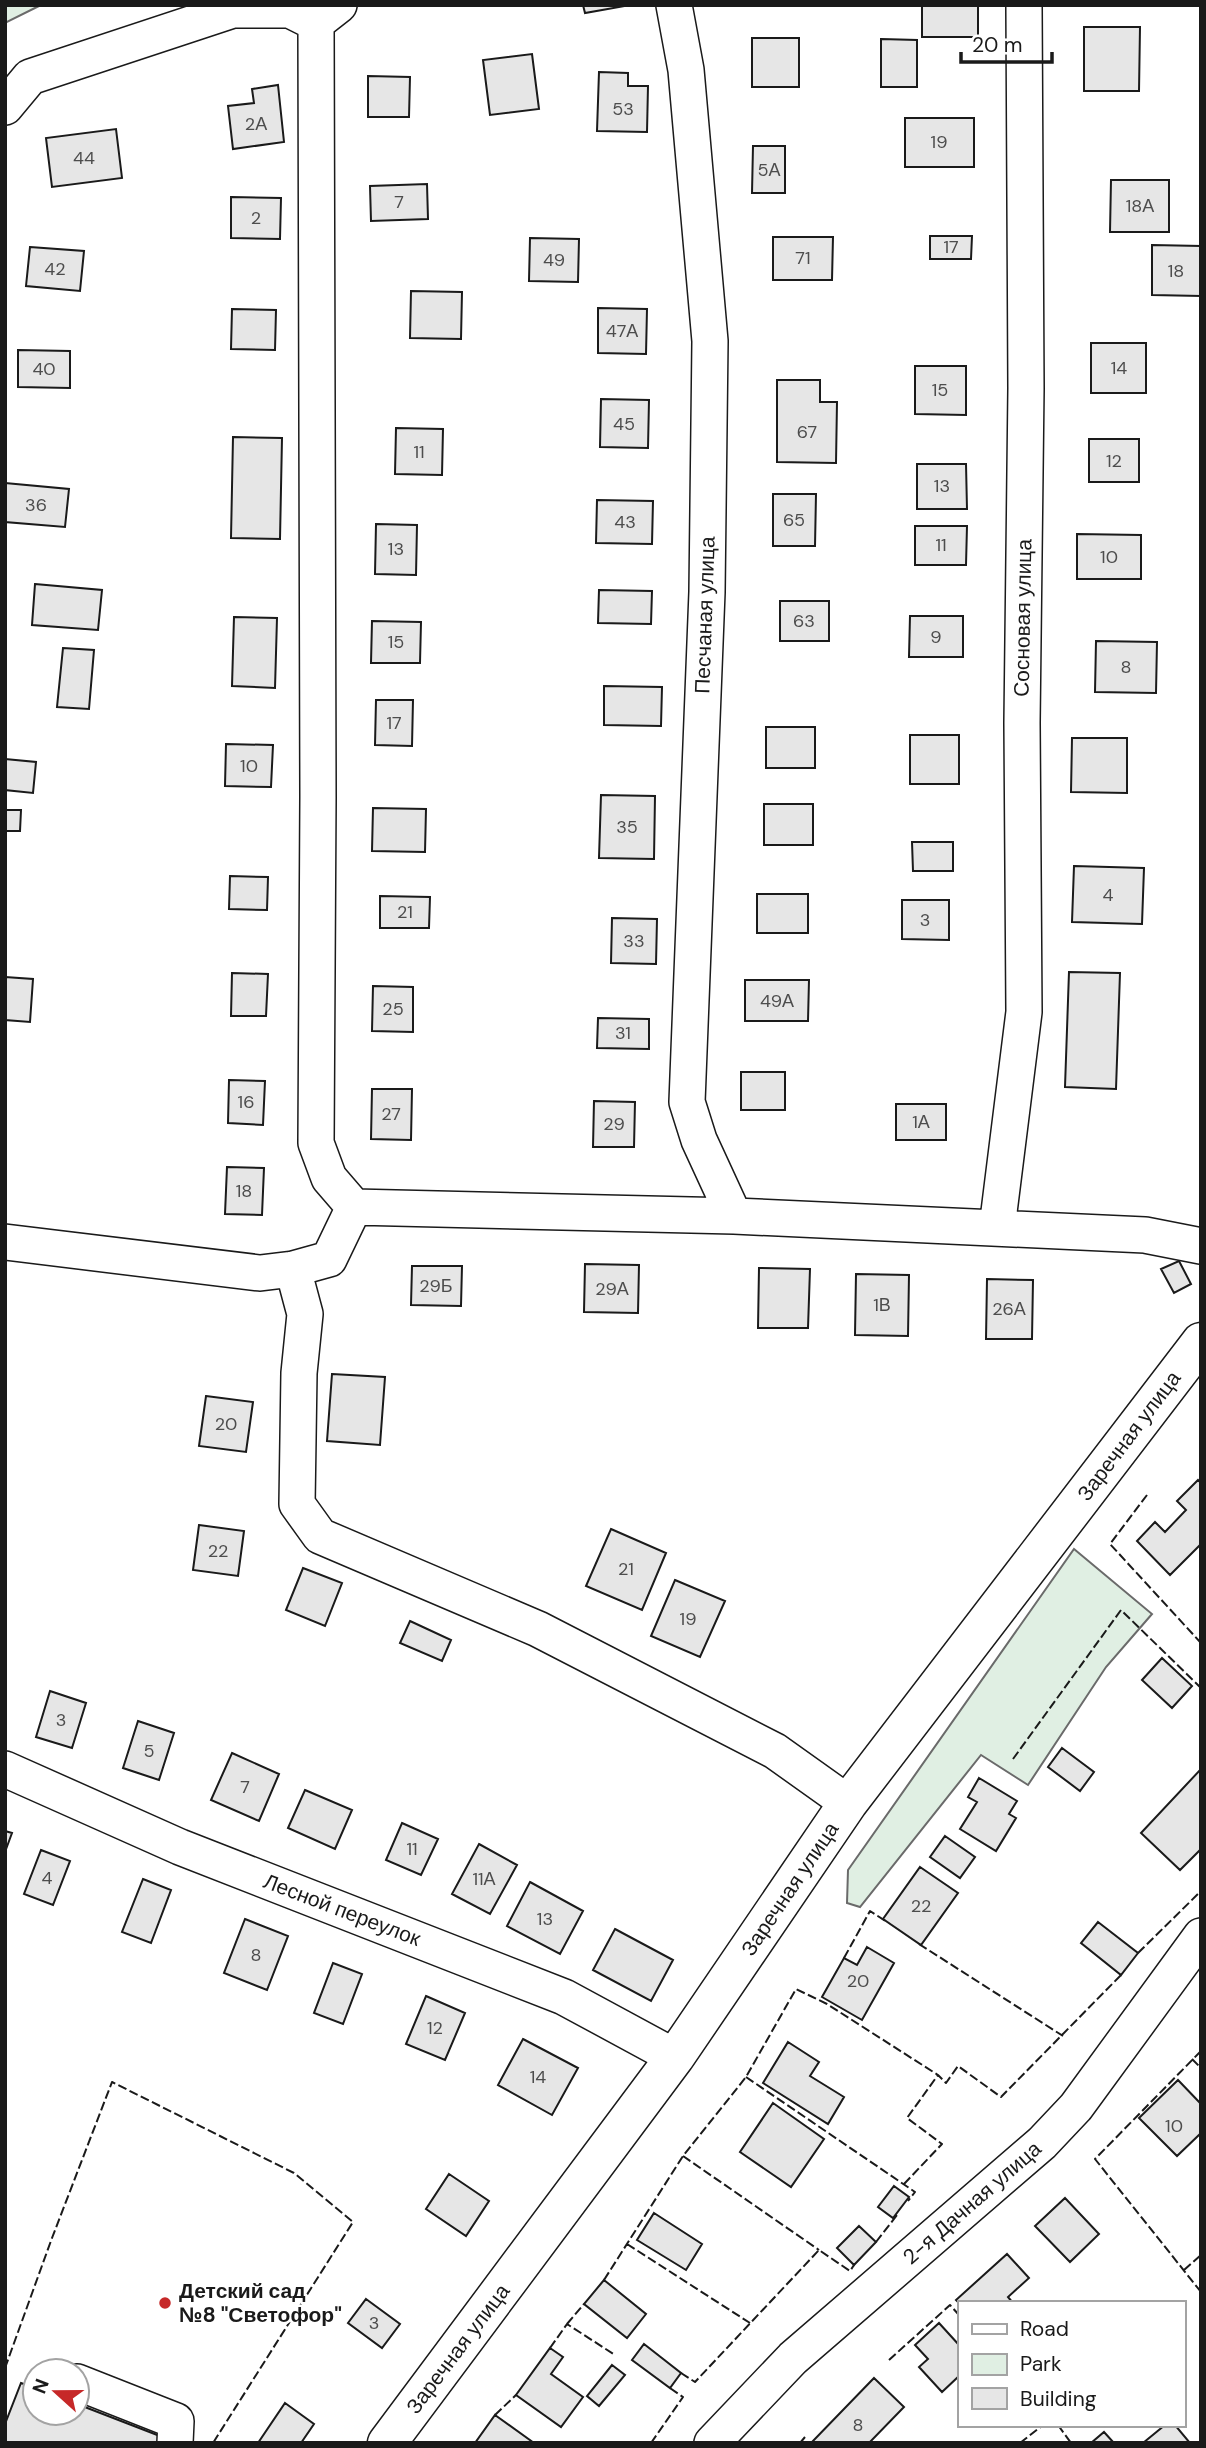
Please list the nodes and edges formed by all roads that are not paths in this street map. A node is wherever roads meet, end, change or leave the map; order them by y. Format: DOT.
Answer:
graph roads {
  1 [pos="674,5"];
  2 [pos="1024,5"];
  3 [pos="327,14"];
  4 [pos="5,107"];
  5 [pos="354,1207"];
  6 [pos="734,1216"];
  7 [pos="997,1228"];
  8 [pos="5,1242"];
  9 [pos="1201,1246"];
  10 [pos="293,1269"];
  11 [pos="1201,1342"];
  12 [pos="5,1769"];
  13 [pos="848,1803"];
  14 [pos="1201,1936"];
  15 [pos="675,2057"];
  16 [pos="91,2388"];
  17 [pos="175,2443"];
  18 [pos="387,2443"];
  19 [pos="712,2443"];
  1 -- 6 [label="street, Песчаная улица"];
  2 -- 7 [label="street, Сосновая улица"];
  3 -- 4 [label="street"];
  3 -- 5 [label="street"];
  5 -- 6 [label="street"];
  5 -- 10 [label="street"];
  6 -- 7 [label="street"];
  7 -- 9 [label="street"];
  8 -- 10 [label="street"];
  10 -- 13 [label="street"];
  11 -- 13 [label="main road, Заречная улица"];
  12 -- 15 [label="street, Лесной переулок"];
  13 -- 15 [label="main road, Заречная улица"];
  14 -- 19 [label="street, 2-я Дачная улица"];
  15 -- 18 [label="main road, Заречная улица"];
  16 -- 17 [label="street"];
}
